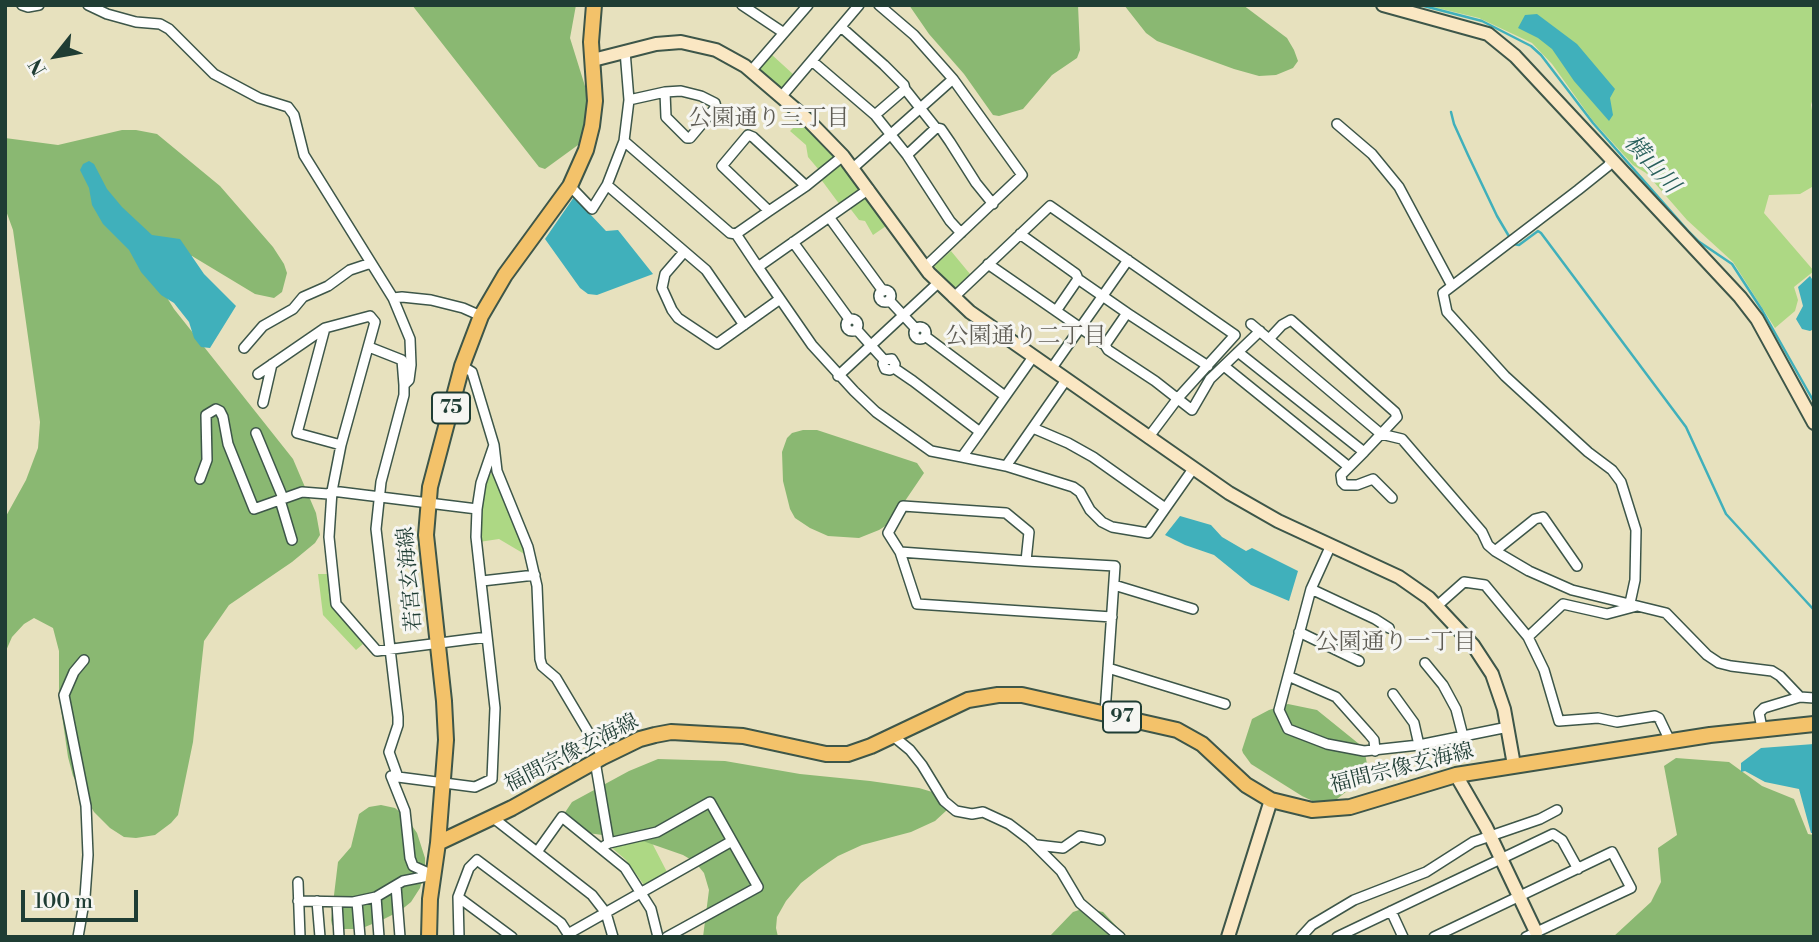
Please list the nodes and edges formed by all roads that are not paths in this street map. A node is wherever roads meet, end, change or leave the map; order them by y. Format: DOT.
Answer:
graph roads {
  1 [pos="22,5"];
  2 [pos="39,5"];
  3 [pos="88,5"];
  4 [pos="594,5"];
  5 [pos="742,5"];
  6 [pos="859,5"];
  7 [pos="879,5"];
  8 [pos="1383,5"];
  9 [pos="803,7"];
  10 [pos="841,27"];
  11 [pos="784,33"];
  12 [pos="625,51"];
  13 [pos="593,60"];
  14 [pos="812,61"];
  15 [pos="751,71"];
  16 [pos="953,79"];
  17 [pos="905,89"];
  18 [pos="664,92"];
  19 [pos="781,97"];
  20 [pos="629,100"];
  21 [pos="921,108"];
  22 [pos="876,115"];
  23 [pos="1336,124"];
  24 [pos="936,128"];
  25 [pos="891,134"];
  26 [pos="624,141"];
  27 [pos="907,155"];
  28 [pos="843,156"];
  29 [pos="1612,160"];
  30 [pos="853,168"];
  31 [pos="607,185"];
  32 [pos="570,186"];
  33 [pos="806,186"];
  34 [pos="869,190"];
  35 [pos="993,204"];
  36 [pos="769,211"];
  37 [pos="829,217"];
  38 [pos="961,233"];
  39 [pos="736,234"];
  40 [pos="1020,234"];
  41 [pos="793,242"];
  42 [pos="684,252"];
  43 [pos="1128,260"];
  44 [pos="371,263"];
  45 [pos="988,264"];
  46 [pos="758,267"];
  47 [pos="925,267"];
  48 [pos="1078,279"];
  49 [pos="937,283"];
  50 [pos="1452,286"];
  51 [pos="1103,295"];
  52 [pos="393,298"];
  53 [pos="953,298"];
  54 [pos="780,299"];
  55 [pos="1055,311"];
  56 [pos="1127,313"];
  57 [pos="481,316"];
  58 [pos="903,316"];
  59 [pos="1251,324"];
  60 [pos="744,325"];
  61 [pos="324,328"];
  62 [pos="1080,328"];
  63 [pos="1260,331"];
  64 [pos="1269,339"];
  65 [pos="1105,345"];
  66 [pos="870,346"];
  67 [pos="369,347"];
  68 [pos="244,348"];
  69 [pos="1238,352"];
  70 [pos="1033,357"];
  71 [pos="272,364"];
  72 [pos="1055,365"];
  73 [pos="462,366"];
  74 [pos="1208,366"];
  75 [pos="1224,366"];
  76 [pos="258,374"];
  77 [pos="838,376"];
  78 [pos="1066,380"];
  79 [pos="404,385"];
  80 [pos="1005,396"];
  81 [pos="1178,398"];
  82 [pos="263,403"];
  83 [pos="1814,424"];
  84 [pos="1032,428"];
  85 [pos="980,432"];
  86 [pos="256,433"];
  87 [pos="1381,434"];
  88 [pos="1148,438"];
  89 [pos="341,445"];
  90 [pos="494,445"];
  91 [pos="1364,452"];
  92 [pos="962,457"];
  93 [pos="1006,466"];
  94 [pos="1349,467"];
  95 [pos="1193,469"];
  96 [pos="200,479"];
  97 [pos="332,491"];
  98 [pos="378,498"];
  99 [pos="1392,498"];
  100 [pos="282,499"];
  101 [pos="428,504"];
  102 [pos="1166,508"];
  103 [pos="477,509"];
  104 [pos="292,540"];
  105 [pos="1331,545"];
  106 [pos="1495,551"];
  107 [pos="900,552"];
  108 [pos="1026,561"];
  109 [pos="1577,566"];
  110 [pos="535,575"];
  111 [pos="482,581"];
  112 [pos="1114,585"];
  113 [pos="1311,589"];
  114 [pos="1634,604"];
  115 [pos="1437,606"];
  116 [pos="1193,609"];
  117 [pos="1112,617"];
  118 [pos="1389,628"];
  119 [pos="1299,632"];
  120 [pos="487,637"];
  121 [pos="1528,637"];
  122 [pos="438,643"];
  123 [pos="388,650"];
  124 [pos="84,660"];
  125 [pos="1359,661"];
  126 [pos="1425,663"];
  127 [pos="1108,668"];
  128 [pos="1288,676"];
  129 [pos="1393,694"];
  130 [pos="1800,697"];
  131 [pos="1814,698"];
  132 [pos="1225,704"];
  133 [pos="1105,713"];
  134 [pos="1814,724"];
  135 [pos="1508,727"];
  136 [pos="1762,728"];
  137 [pos="893,736"];
  138 [pos="1463,736"];
  139 [pos="1671,741"];
  140 [pos="1419,745"];
  141 [pos="1375,751"];
  142 [pos="598,759"];
  143 [pos="1514,765"];
  144 [pos="1457,775"];
  145 [pos="391,776"];
  146 [pos="443,784"];
  147 [pos="1268,810"];
  148 [pos="1557,810"];
  149 [pos="492,817"];
  150 [pos="1489,835"];
  151 [pos="1100,840"];
  152 [pos="732,841"];
  153 [pos="438,843"];
  154 [pos="605,845"];
  155 [pos="1035,845"];
  156 [pos="537,852"];
  157 [pos="1500,860"];
  158 [pos="1578,869"];
  159 [pos="433,875"];
  160 [pos="298,881"];
  161 [pos="396,886"];
  162 [pos="641,893"];
  163 [pos="376,897"];
  164 [pos="458,897"];
  165 [pos="1519,897"];
  166 [pos="298,901"];
  167 [pos="317,901"];
  168 [pos="337,902"];
  169 [pos="357,902"];
  170 [pos="1391,911"];
  171 [pos="606,913"];
  172 [pos="569,935"];
  173 [pos="1533,935"];
  174 [pos="78,937"];
  175 [pos="300,937"];
  176 [pos="320,937"];
  177 [pos="339,937"];
  178 [pos="360,937"];
  179 [pos="379,937"];
  180 [pos="400,937"];
  181 [pos="429,937"];
  182 [pos="459,937"];
  183 [pos="512,937"];
  184 [pos="613,937"];
  185 [pos="658,937"];
  186 [pos="667,937"];
  187 [pos="1120,937"];
  188 [pos="1228,937"];
  189 [pos="1301,937"];
  190 [pos="1338,937"];
  191 [pos="1403,937"];
  192 [pos="1434,937"];
  1 -- 2 [label="street"];
  3 -- 44 [label="street"];
  4 -- 13 [label="main road, 若宮玄海線 / 75"];
  5 -- 11 [label="street"];
  6 -- 10 [label="street"];
  7 -- 16 [label="street"];
  8 -- 29 [label="street"];
  9 -- 11 [label="street"];
  10 -- 14 [label="street"];
  10 -- 17 [label="street"];
  11 -- 15 [label="street"];
  12 -- 13 [label="street"];
  12 -- 15 [label="street"];
  12 -- 20 [label="street"];
  13 -- 32 [label="main road, 若宮玄海線 / 75"];
  14 -- 19 [label="street"];
  14 -- 22 [label="street"];
  15 -- 19 [label="street"];
  16 -- 21 [label="street"];
  16 -- 35 [label="street"];
  17 -- 21 [label="street"];
  17 -- 22 [label="street"];
  18 -- 18 [label="street"];
  18 -- 20 [label="street"];
  19 -- 28 [label="street"];
  20 -- 26 [label="street"];
  21 -- 24 [label="street"];
  21 -- 25 [label="street"];
  22 -- 25 [label="street"];
  23 -- 50 [label="street"];
  24 -- 27 [label="street"];
  24 -- 35 [label="street"];
  25 -- 27 [label="street"];
  25 -- 30 [label="street"];
  26 -- 31 [label="street"];
  26 -- 39 [label="street"];
  27 -- 38 [label="street"];
  28 -- 30 [label="street"];
  28 -- 33 [label="street"];
  29 -- 50 [label="street"];
  29 -- 83 [label="street"];
  30 -- 34 [label="street"];
  31 -- 32 [label="street"];
  31 -- 42 [label="street"];
  32 -- 57 [label="main road, 若宮玄海線 / 75"];
  33 -- 36 [label="street"];
  33 -- 36 [label="street"];
  34 -- 37 [label="street"];
  34 -- 47 [label="street"];
  35 -- 38 [label="street"];
  36 -- 39 [label="street"];
  37 -- 41 [label="street"];
  37 -- 58 [label="street"];
  38 -- 47 [label="street"];
  39 -- 46 [label="street"];
  40 -- 43 [label="street"];
  40 -- 45 [label="street"];
  40 -- 48 [label="street"];
  41 -- 46 [label="street"];
  41 -- 66 [label="street"];
  42 -- 60 [label="street"];
  42 -- 60 [label="street"];
  43 -- 51 [label="street"];
  43 -- 74 [label="street"];
  44 -- 52 [label="street"];
  44 -- 68 [label="street"];
  45 -- 53 [label="street"];
  45 -- 55 [label="street"];
  46 -- 54 [label="street"];
  47 -- 49 [label="street"];
  48 -- 51 [label="street"];
  48 -- 55 [label="street"];
  49 -- 53 [label="street"];
  49 -- 58 [label="street"];
  50 -- 114 [label="street"];
  51 -- 56 [label="street"];
  51 -- 62 [label="street"];
  52 -- 57 [label="street"];
  52 -- 79 [label="street"];
  53 -- 70 [label="street"];
  54 -- 60 [label="street"];
  54 -- 77 [label="street"];
  55 -- 62 [label="street"];
  56 -- 65 [label="street"];
  56 -- 74 [label="street"];
  57 -- 73 [label="main road, 若宮玄海線 / 75"];
  58 -- 66 [label="street"];
  58 -- 80 [label="street"];
  59 -- 63 [label="street"];
  61 -- 67 [label="street"];
  61 -- 71 [label="street"];
  61 -- 89 [label="street"];
  62 -- 65 [label="street"];
  62 -- 72 [label="street"];
  63 -- 64 [label="street"];
  63 -- 69 [label="street"];
  64 -- 87 [label="street"];
  64 -- 87 [label="street"];
  65 -- 81 [label="street"];
  66 -- 77 [label="street"];
  66 -- 85 [label="street"];
  67 -- 79 [label="street"];
  67 -- 89 [label="street"];
  69 -- 75 [label="street"];
  69 -- 91 [label="street"];
  70 -- 78 [label="street"];
  70 -- 80 [label="street"];
  71 -- 76 [label="street"];
  71 -- 82 [label="street"];
  73 -- 90 [label="street"];
  73 -- 101 [label="main road, 若宮玄海線 / 75"];
  74 -- 81 [label="street"];
  75 -- 81 [label="street"];
  75 -- 94 [label="street"];
  77 -- 92 [label="street"];
  78 -- 84 [label="street"];
  78 -- 88 [label="street"];
  79 -- 98 [label="street"];
  80 -- 85 [label="street"];
  81 -- 88 [label="street"];
  84 -- 93 [label="street"];
  84 -- 102 [label="street"];
  85 -- 92 [label="street"];
  86 -- 100 [label="street"];
  87 -- 91 [label="street"];
  87 -- 106 [label="street"];
  88 -- 95 [label="street"];
  89 -- 97 [label="street"];
  90 -- 103 [label="street"];
  90 -- 110 [label="street"];
  91 -- 94 [label="street"];
  92 -- 93 [label="street"];
  93 -- 102 [label="street"];
  94 -- 99 [label="street"];
  95 -- 102 [label="street"];
  95 -- 105 [label="street"];
  96 -- 100 [label="street"];
  97 -- 98 [label="street"];
  97 -- 100 [label="street"];
  97 -- 123 [label="street"];
  98 -- 101 [label="street"];
  98 -- 123 [label="street"];
  100 -- 104 [label="street"];
  101 -- 103 [label="street"];
  101 -- 122 [label="main road, 若宮玄海線 / 75"];
  103 -- 111 [label="street"];
  105 -- 113 [label="street"];
  105 -- 115 [label="street"];
  106 -- 109 [label="street"];
  106 -- 114 [label="street"];
  107 -- 108 [label="street"];
  107 -- 108 [label="street"];
  107 -- 117 [label="street"];
  108 -- 112 [label="street"];
  110 -- 111 [label="street"];
  110 -- 142 [label="street"];
  111 -- 120 [label="street"];
  112 -- 116 [label="street"];
  112 -- 117 [label="street"];
  113 -- 118 [label="street"];
  113 -- 119 [label="street"];
  114 -- 121 [label="street"];
  114 -- 130 [label="street"];
  115 -- 121 [label="street"];
  115 -- 135 [label="street"];
  117 -- 127 [label="street"];
  119 -- 125 [label="street"];
  119 -- 128 [label="street"];
  120 -- 122 [label="street"];
  120 -- 146 [label="street"];
  121 -- 139 [label="street"];
  122 -- 123 [label="street"];
  122 -- 146 [label="main road, 若宮玄海線 / 75"];
  123 -- 146 [label="street"];
  124 -- 174 [label="street"];
  126 -- 138 [label="street"];
  127 -- 132 [label="street"];
  127 -- 133 [label="street"];
  128 -- 141 [label="street"];
  128 -- 141 [label="street"];
  129 -- 140 [label="street"];
  130 -- 131 [label="street"];
  130 -- 136 [label="street"];
  133 -- 137 [label="main road, 福間宗像玄海線 / 97"];
  133 -- 147 [label="main road, 福間宗像玄海線 / 97"];
  134 -- 136 [label="main road, 福間宗像玄海線 / 97"];
  135 -- 138 [label="street"];
  135 -- 143 [label="street"];
  136 -- 139 [label="main road, 福間宗像玄海線 / 97"];
  137 -- 142 [label="main road, 福間宗像玄海線 / 97"];
  137 -- 155 [label="street"];
  138 -- 140 [label="street"];
  139 -- 143 [label="main road, 福間宗像玄海線 / 97"];
  140 -- 141 [label="street"];
  142 -- 149 [label="main road, 福間宗像玄海線 / 97"];
  142 -- 154 [label="street"];
  143 -- 144 [label="main road, 福間宗像玄海線 / 97"];
  144 -- 147 [label="main road, 福間宗像玄海線 / 97"];
  144 -- 150 [label="street"];
  145 -- 159 [label="street"];
  146 -- 153 [label="main road, 若宮玄海線 / 75"];
  147 -- 188 [label="street"];
  148 -- 150 [label="street"];
  149 -- 153 [label="main road, 福間宗像玄海線 / 97"];
  149 -- 156 [label="street"];
  150 -- 157 [label="street"];
  150 -- 189 [label="street"];
  151 -- 155 [label="street"];
  152 -- 154 [label="street"];
  152 -- 162 [label="street"];
  152 -- 186 [label="street"];
  153 -- 159 [label="main road, 若宮玄海線 / 75"];
  154 -- 156 [label="street"];
  154 -- 162 [label="street"];
  155 -- 187 [label="street"];
  156 -- 171 [label="street"];
  157 -- 158 [label="street"];
  157 -- 165 [label="street"];
  157 -- 170 [label="street"];
  158 -- 165 [label="street"];
  158 -- 173 [label="street"];
  159 -- 161 [label="street"];
  159 -- 181 [label="main road, 若宮玄海線 / 75"];
  160 -- 166 [label="street"];
  161 -- 163 [label="street"];
  161 -- 180 [label="street"];
  162 -- 171 [label="street"];
  162 -- 185 [label="street"];
  163 -- 169 [label="street"];
  163 -- 179 [label="street"];
  164 -- 172 [label="street"];
  164 -- 182 [label="street"];
  164 -- 183 [label="street"];
  165 -- 173 [label="street"];
  165 -- 192 [label="street"];
  166 -- 167 [label="street"];
  166 -- 175 [label="street"];
  167 -- 168 [label="street"];
  167 -- 176 [label="street"];
  168 -- 169 [label="street"];
  168 -- 177 [label="street"];
  169 -- 178 [label="street"];
  170 -- 190 [label="street"];
  170 -- 191 [label="street"];
  171 -- 172 [label="street"];
  171 -- 184 [label="street"];
}
